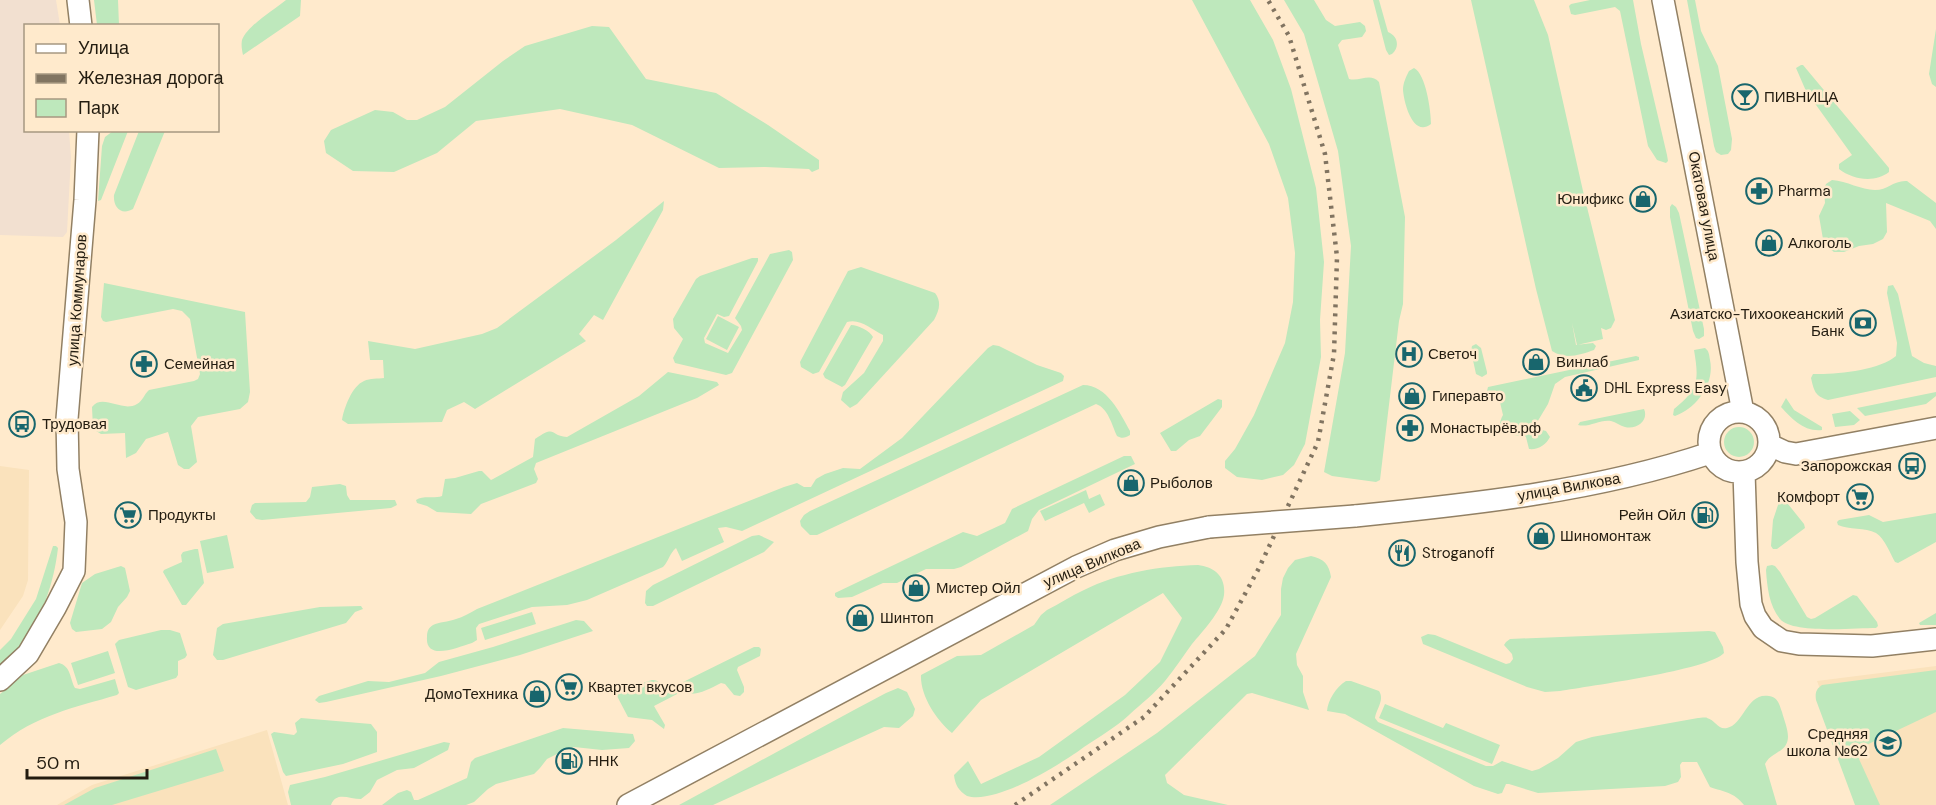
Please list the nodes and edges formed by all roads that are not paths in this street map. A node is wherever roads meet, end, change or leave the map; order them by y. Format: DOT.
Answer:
graph roads {
  1 [pos="78,0"];
  2 [pos="1663,0"];
  3 [pos="81,24"];
  4 [pos="88,132"];
  5 [pos="1743,412"];
  6 [pos="1936,428"];
  7 [pos="1770,445"];
  8 [pos="1710,453"];
  9 [pos="1744,472"];
  10 [pos="1936,639"];
  11 [pos="0,680"];
  12 [pos="628,805"];
  1 -- 3 [label="main road"];
  2 -- 5 [label="main road, Окатовая улица"];
  4 -- 11 [label="main road, улица Коммунаров"];
  5 -- 7 [label="main road"];
  5 -- 8 [label="main road"];
  6 -- 7 [label="main road"];
  7 -- 9 [label="main road"];
  8 -- 9 [label="main road"];
  8 -- 12 [label="main road, улица Вилкова, bridge"];
  9 -- 10 [label="main road"];
}
